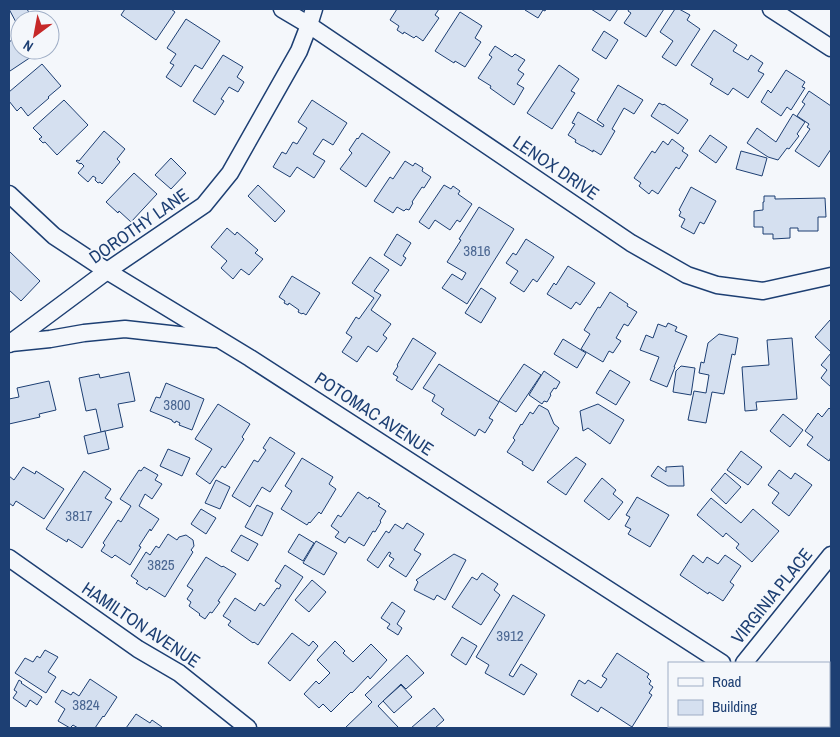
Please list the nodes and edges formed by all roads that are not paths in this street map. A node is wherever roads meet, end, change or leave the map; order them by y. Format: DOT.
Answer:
graph roads {
  1 [pos="282,9"];
  2 [pos="314,9"];
  3 [pos="771,9"];
  4 [pos="309,25"];
  5 [pos="831,48"];
  6 [pos="9,194"];
  7 [pos="107,271"];
  8 [pos="831,276"];
  9 [pos="218,339"];
  10 [pos="10,343"];
  11 [pos="831,554"];
  12 [pos="9,558"];
  13 [pos="720,662"];
  14 [pos="745,662"];
  15 [pos="248,728"];
  1 -- 4 [label="street, LENOX DRIVE"];
  2 -- 4 [label="street, DOROTHY LANE"];
  3 -- 5 [label="street"];
  4 -- 7 [label="street, DOROTHY LANE"];
  4 -- 8 [label="street, LENOX DRIVE"];
  6 -- 7 [label="street, POTOMAC AVENUE"];
  7 -- 9 [label="street, POTOMAC AVENUE"];
  7 -- 10 [label="street, DOROTHY LANE"];
  9 -- 10 [label="street, DOROTHY LANE"];
  9 -- 13 [label="street, POTOMAC AVENUE"];
  11 -- 14 [label="street, VIRGINIA PLACE"];
  12 -- 15 [label="street, HAMILTON AVENUE"];
}
